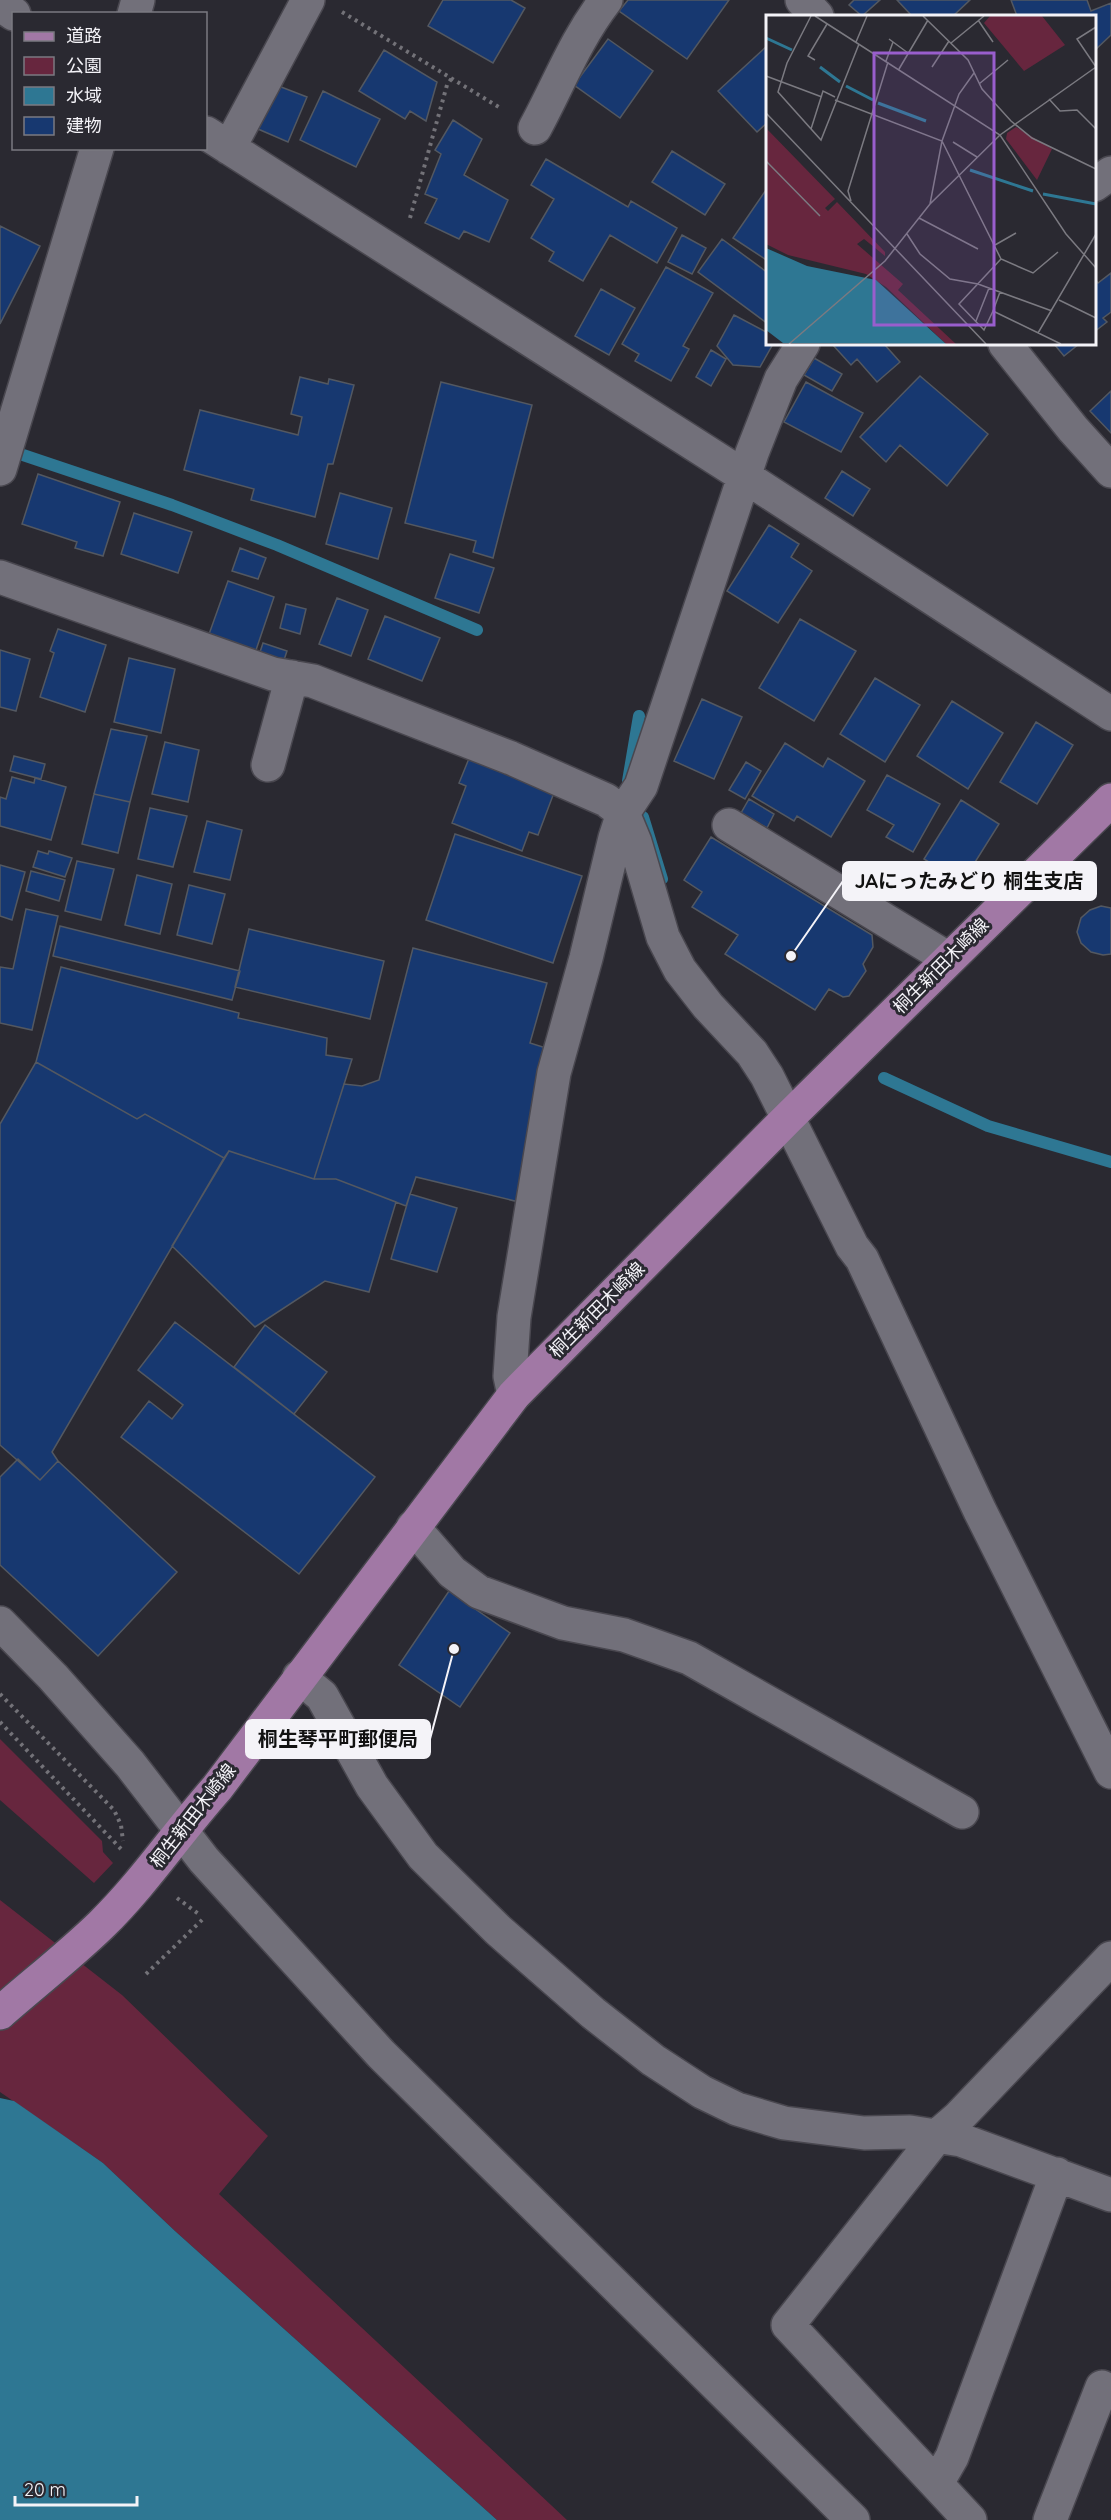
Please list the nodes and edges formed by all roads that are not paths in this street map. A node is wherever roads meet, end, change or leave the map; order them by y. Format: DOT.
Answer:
graph roads {
  1 [pos="606,0"];
  2 [pos="802,0"];
  3 [pos="322,4"];
  4 [pos="816,15"];
  5 [pos="535,128"];
  6 [pos="217,141"];
  7 [pos="96,150"];
  8 [pos="1111,173"];
  9 [pos="1096,184"];
  10 [pos="802,345"];
  11 [pos="1006,345"];
  12 [pos="0,469"];
  13 [pos="1111,471"];
  14 [pos="744,476"];
  15 [pos="0,577"];
  16 [pos="292,677"];
  17 [pos="1111,714"];
  18 [pos="268,765"];
  19 [pos="1111,800"];
  20 [pos="623,813"];
  21 [pos="729,825"];
  22 [pos="949,959"];
  23 [pos="788,1118"];
  24 [pos="514,1395"];
  25 [pos="413,1527"];
  26 [pos="0,1623"];
  27 [pos="299,1677"];
  28 [pos="1111,1772"];
  29 [pos="962,1812"];
  30 [pos="180,1830"];
  31 [pos="1111,1958"];
  32 [pos="0,2013"];
  33 [pos="937,2136"];
  34 [pos="1057,2174"];
  35 [pos="1111,2195"];
  36 [pos="1108,2380"];
  37 [pos="937,2483"];
  38 [pos="853,2520"];
  39 [pos="970,2520"];
  40 [pos="1050,2520"];
  1 -- 5 [label="street"];
  2 -- 4 [label="street"];
  3 -- 6 [label="street"];
  6 -- 14 [label="street"];
  7 -- 12 [label="street"];
  8 -- 9 [label="street"];
  10 -- 14 [label="street"];
  11 -- 13 [label="street"];
  14 -- 17 [label="street"];
  14 -- 20 [label="street"];
  15 -- 16 [label="street"];
  16 -- 18 [label="street"];
  16 -- 20 [label="street"];
  19 -- 22 [label="main road, 桐生新田木崎線"];
  20 -- 23 [label="street"];
  20 -- 24 [label="street"];
  21 -- 22 [label="street"];
  22 -- 23 [label="main road, 桐生新田木崎線"];
  23 -- 24 [label="main road, 桐生新田木崎線"];
  23 -- 28 [label="street"];
  24 -- 25 [label="main road, 桐生新田木崎線"];
  25 -- 27 [label="main road, 桐生新田木崎線"];
  25 -- 29 [label="street"];
  26 -- 30 [label="street"];
  27 -- 30 [label="main road, 桐生新田木崎線"];
  27 -- 33 [label="street"];
  30 -- 32 [label="main road, 桐生新田木崎線"];
  30 -- 38 [label="street"];
  31 -- 33 [label="street"];
  33 -- 34 [label="street"];
  33 -- 37 [label="street"];
  34 -- 35 [label="street"];
  34 -- 37 [label="street"];
  36 -- 40 [label="street"];
  37 -- 39 [label="street"];
}
